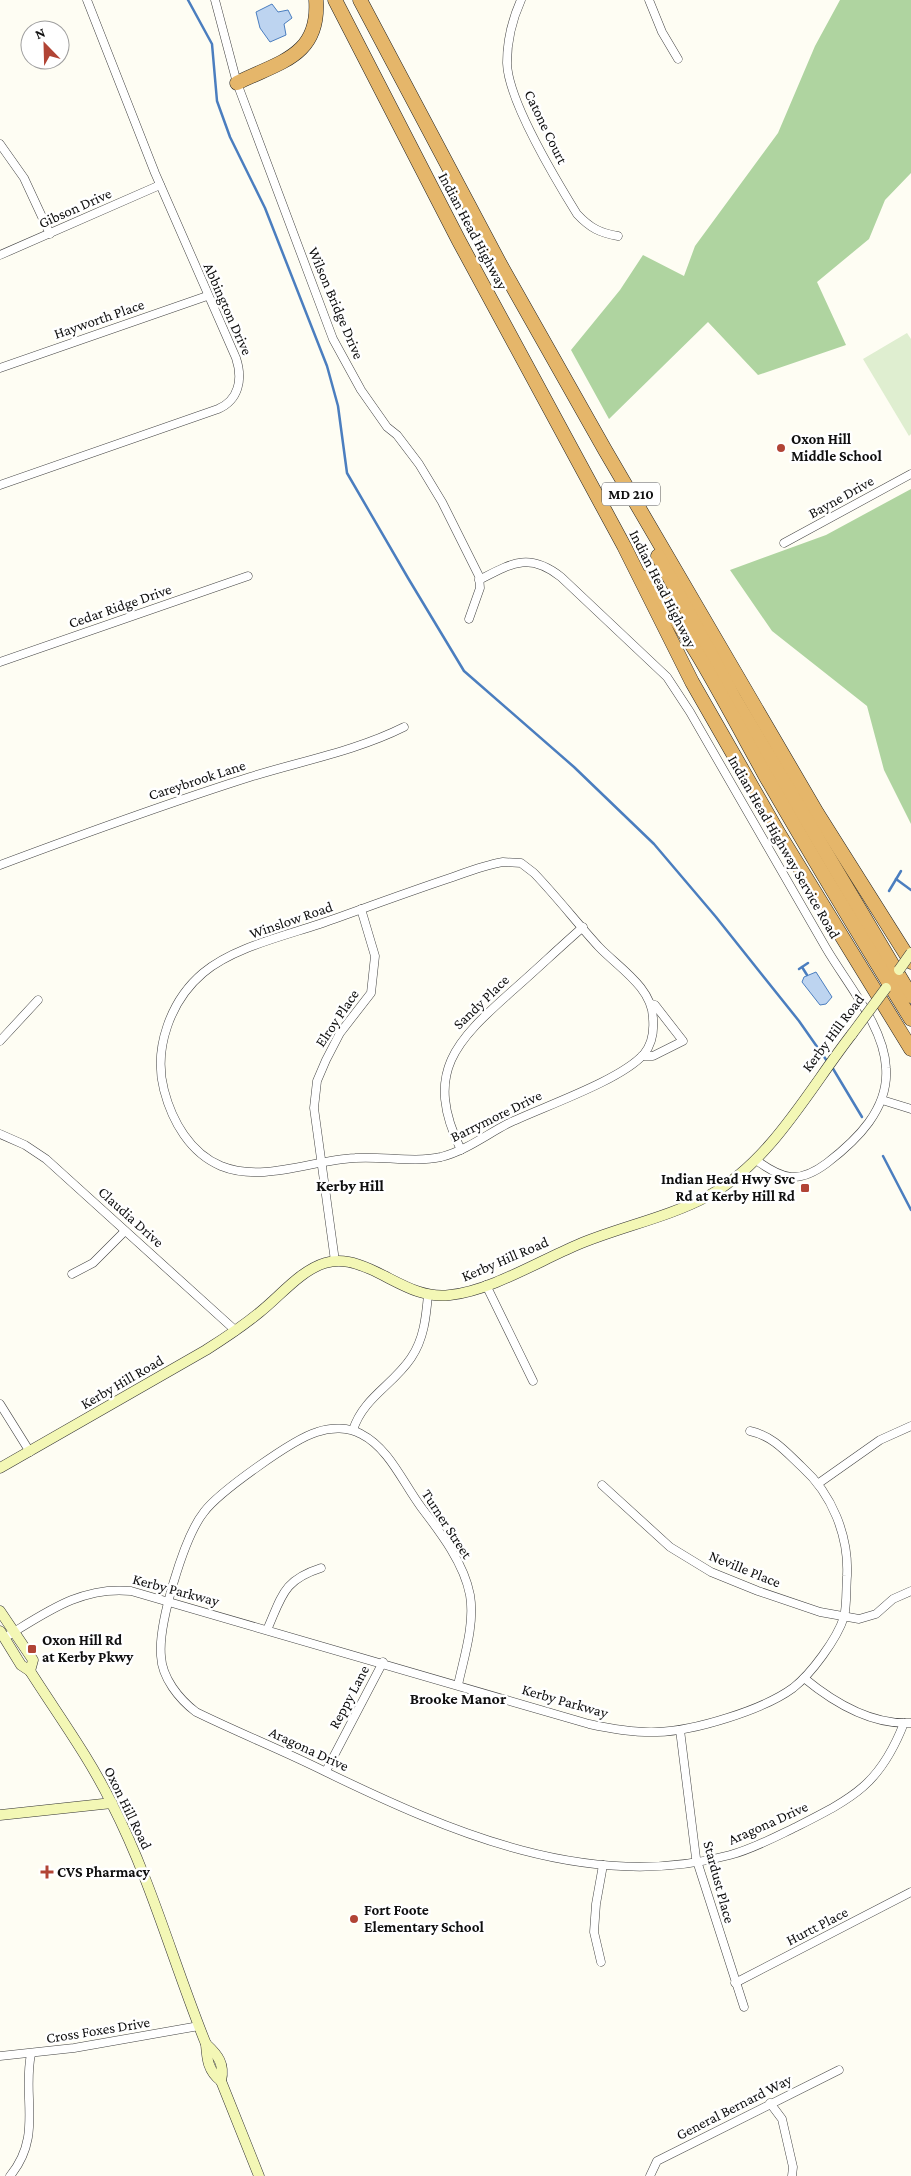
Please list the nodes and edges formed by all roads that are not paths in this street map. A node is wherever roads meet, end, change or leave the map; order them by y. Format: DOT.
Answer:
graph roads {
  1 [pos="87,0"];
  2 [pos="215,0"];
  3 [pos="316,0"];
  4 [pos="335,0"];
  5 [pos="360,0"];
  6 [pos="521,0"];
  7 [pos="649,0"];
  8 [pos="678,59"];
  9 [pos="237,83"];
  10 [pos="0,144"];
  11 [pos="160,186"];
  12 [pos="50,234"];
  13 [pos="618,236"];
  14 [pos="0,255"];
  15 [pos="207,296"];
  16 [pos="0,368"];
  17 [pos="605,450"];
  18 [pos="911,474"];
  19 [pos="0,485"];
  20 [pos="784,543"];
  21 [pos="624,546"];
  22 [pos="248,576"];
  23 [pos="479,580"];
  24 [pos="469,619"];
  25 [pos="0,662"];
  26 [pos="404,727"];
  27 [pos="0,865"];
  28 [pos="361,909"];
  29 [pos="583,927"];
  30 [pos="911,953"];
  31 [pos="911,962"];
  32 [pos="892,978"];
  33 [pos="911,996"];
  34 [pos="38,1000"];
  35 [pos="651,1004"];
  36 [pos="911,1019"];
  37 [pos="0,1041"];
  38 [pos="683,1041"];
  39 [pos="911,1049"];
  40 [pos="642,1056"];
  41 [pos="882,1100"];
  42 [pos="911,1109"];
  43 [pos="0,1134"];
  44 [pos="461,1150"];
  45 [pos="756,1160"];
  46 [pos="320,1162"];
  47 [pos="125,1231"];
  48 [pos="335,1261"];
  49 [pos="72,1274"];
  50 [pos="486,1285"];
  51 [pos="428,1295"];
  52 [pos="236,1331"];
  53 [pos="533,1381"];
  54 [pos="0,1404"];
  55 [pos="911,1426"];
  56 [pos="353,1430"];
  57 [pos="750,1431"];
  58 [pos="30,1452"];
  59 [pos="0,1468"];
  60 [pos="819,1483"];
  61 [pos="602,1485"];
  62 [pos="321,1568"];
  63 [pos="911,1591"];
  64 [pos="170,1600"];
  65 [pos="0,1612"];
  66 [pos="844,1617"];
  67 [pos="268,1630"];
  68 [pos="15,1632"];
  69 [pos="2,1635"];
  70 [pos="383,1662"];
  71 [pos="30,1671"];
  72 [pos="804,1678"];
  73 [pos="458,1685"];
  74 [pos="907,1723"];
  75 [pos="680,1730"];
  76 [pos="326,1771"];
  77 [pos="112,1804"];
  78 [pos="0,1815"];
  79 [pos="697,1863"];
  80 [pos="603,1865"];
  81 [pos="911,1892"];
  82 [pos="601,1962"];
  83 [pos="734,1983"];
  84 [pos="744,2007"];
  85 [pos="199,2026"];
  86 [pos="31,2054"];
  87 [pos="0,2056"];
  88 [pos="838,2070"];
  89 [pos="770,2104"];
  90 [pos="10,2176"];
  91 [pos="259,2176"];
  92 [pos="650,2176"];
  93 [pos="792,2176"];
  1 -- 11 [label="street, Abbington Drive"];
  2 -- 9 [label="street, Wilson Bridge Drive"];
  3 -- 9 [label="highway"];
  4 -- 21 [label="highway, Indian Head Highway / MD 210"];
  5 -- 17 [label="highway, Indian Head Highway / MD 210"];
  6 -- 13 [label="street, Catone Court"];
  7 -- 8 [label="street"];
  9 -- 23 [label="street, Wilson Bridge Drive"];
  10 -- 12 [label="street"];
  11 -- 12 [label="street, Gibson Drive"];
  11 -- 15 [label="street, Abbington Drive"];
  12 -- 14 [label="street, Gibson Drive"];
  15 -- 16 [label="street, Hayworth Place"];
  15 -- 19 [label="street, Abbington Drive"];
  17 -- 31 [label="highway, Indian Head Highway / MD 210"];
  17 -- 32 [label="highway"];
  18 -- 20 [label="street, Bayne Drive"];
  21 -- 32 [label="highway"];
  21 -- 39 [label="highway, Indian Head Highway / MD 210"];
  22 -- 25 [label="street, Cedar Ridge Drive"];
  23 -- 24 [label="street"];
  23 -- 41 [label="street, Indian Head Highway Service Road"];
  26 -- 27 [label="street, Careybrook Lane"];
  28 -- 29 [label="street, Winslow Road"];
  28 -- 46 [label="street, Elroy Place"];
  28 -- 46 [label="street, Winslow Road"];
  29 -- 35 [label="street, Winslow Road"];
  29 -- 44 [label="street, Sandy Place"];
  30 -- 32 [label="main road, Kerby Hill Road, bridge"];
  32 -- 33 [label="highway"];
  32 -- 36 [label="highway"];
  32 -- 45 [label="main road, Kerby Hill Road, bridge"];
  34 -- 37 [label="street"];
  35 -- 38 [label="street, Winslow Road"];
  35 -- 40 [label="street, Barrymore Drive"];
  38 -- 40 [label="street, Barrymore Drive"];
  40 -- 44 [label="street, Barrymore Drive"];
  41 -- 42 [label="street"];
  41 -- 45 [label="street, Indian Head Highway Service Road"];
  43 -- 47 [label="street, Claudia Drive"];
  44 -- 46 [label="street, Barrymore Drive"];
  45 -- 50 [label="main road, Kerby Hill Road"];
  46 -- 48 [label="street, Elroy Place"];
  47 -- 49 [label="street"];
  47 -- 52 [label="street, Claudia Drive"];
  48 -- 51 [label="main road, Kerby Hill Road"];
  48 -- 52 [label="main road, Kerby Hill Road"];
  50 -- 51 [label="main road, Kerby Hill Road"];
  50 -- 53 [label="street"];
  51 -- 56 [label="street"];
  52 -- 58 [label="main road, Kerby Hill Road"];
  54 -- 58 [label="street"];
  55 -- 60 [label="street"];
  56 -- 64 [label="street, Aragona Drive"];
  56 -- 73 [label="street, Turner Street"];
  57 -- 60 [label="street, Kerby Parkway"];
  58 -- 59 [label="main road, Kerby Hill Road"];
  60 -- 66 [label="street, Kerby Parkway"];
  61 -- 66 [label="street, Neville Place"];
  62 -- 67 [label="street"];
  63 -- 66 [label="street, Neville Place"];
  64 -- 67 [label="street, Kerby Parkway"];
  64 -- 68 [label="street, Kerby Parkway"];
  64 -- 76 [label="street, Aragona Drive"];
  65 -- 68 [label="main road"];
  66 -- 72 [label="street, Kerby Parkway"];
  67 -- 70 [label="street, Kerby Parkway"];
  68 -- 69 [label="street, Kerby Parkway"];
  68 -- 71 [label="main road"];
  69 -- 71 [label="main road, Oxon Hill Road"];
  70 -- 73 [label="street, Kerby Parkway"];
  70 -- 76 [label="street, Reppy Lane"];
  71 -- 77 [label="main road, Oxon Hill Road"];
  72 -- 74 [label="street"];
  72 -- 75 [label="street, Kerby Parkway"];
  73 -- 75 [label="street, Kerby Parkway"];
  74 -- 79 [label="street, Aragona Drive"];
  75 -- 79 [label="street, Stardust Place"];
  76 -- 80 [label="street, Aragona Drive"];
  77 -- 78 [label="main road"];
  77 -- 85 [label="main road, Oxon Hill Road"];
  79 -- 80 [label="street, Aragona Drive"];
  79 -- 83 [label="street, Stardust Place"];
  80 -- 82 [label="street"];
  81 -- 83 [label="street, Hurtt Place"];
  83 -- 84 [label="street, Stardust Place"];
  85 -- 86 [label="street, Cross Foxes Drive"];
  85 -- 91 [label="main road, Oxon Hill Road"];
  86 -- 87 [label="street, Cross Foxes Drive"];
  86 -- 90 [label="street"];
  88 -- 89 [label="street, General Bernard Way"];
  89 -- 92 [label="street, General Bernard Way"];
  89 -- 93 [label="street"];
}
